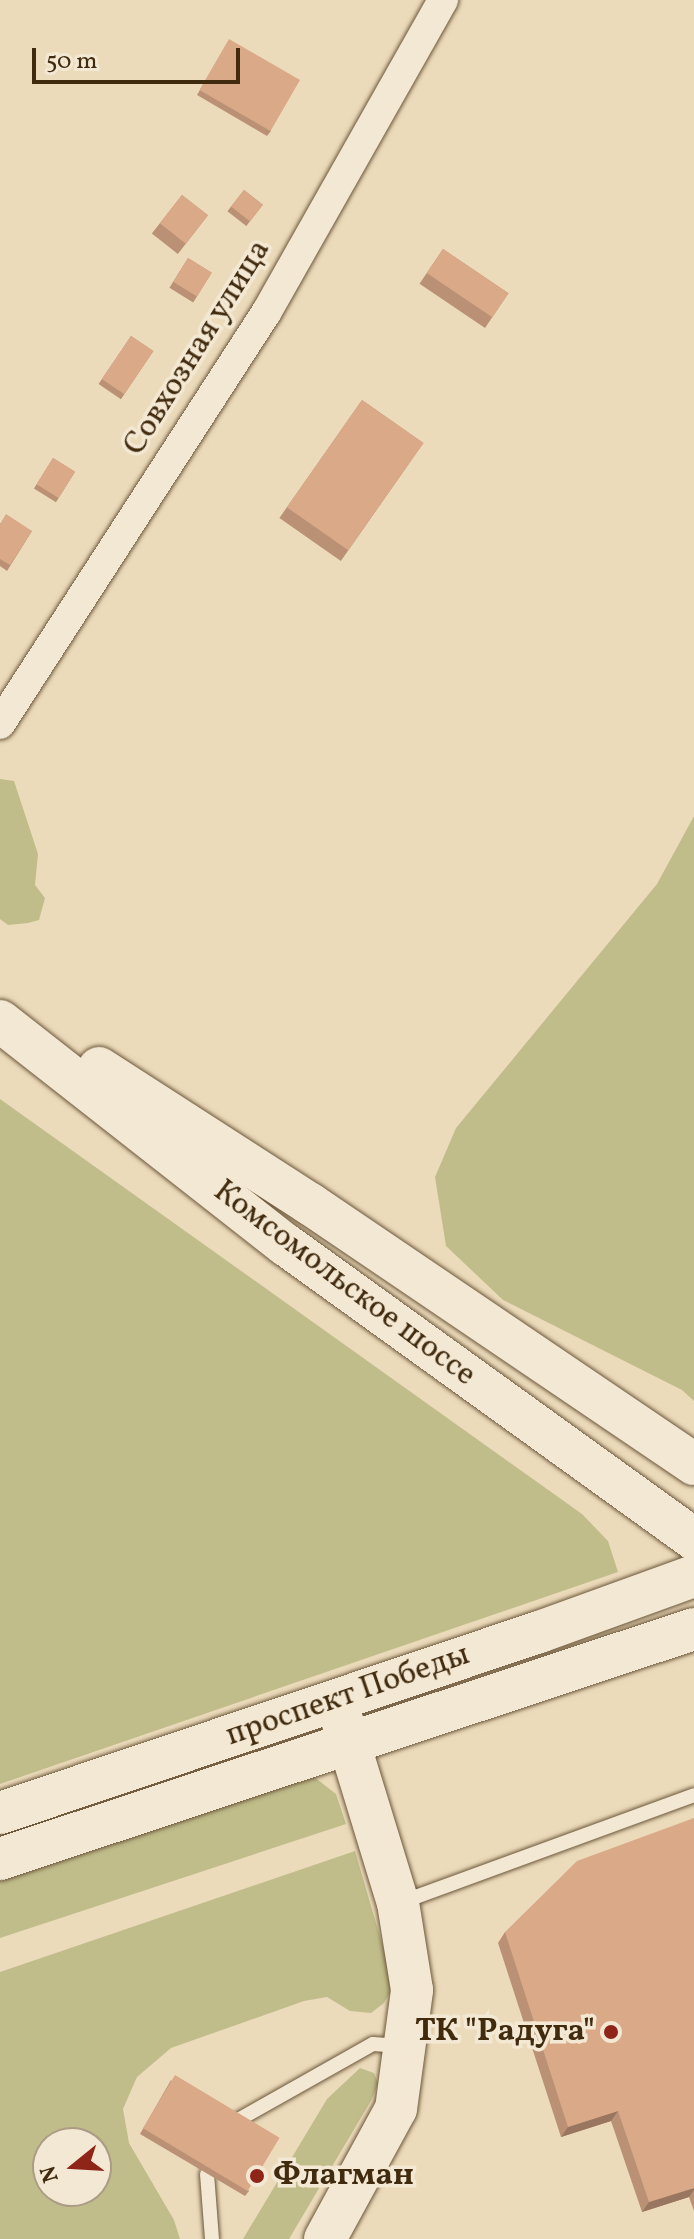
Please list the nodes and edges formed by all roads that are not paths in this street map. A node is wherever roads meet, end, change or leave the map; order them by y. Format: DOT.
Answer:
graph roads {
  1 [pos="443,0"];
  2 [pos="5,706"];
  3 [pos="0,1003"];
  4 [pos="0,1021"];
  5 [pos="310,1204"];
  6 [pos="286,1245"];
  7 [pos="694,1464"];
  8 [pos="694,1539"];
  9 [pos="694,1576"];
  10 [pos="694,1629"];
  11 [pos="335,1701"];
  12 [pos="349,1744"];
  13 [pos="694,1795"];
  14 [pos="0,1813"];
  15 [pos="0,1859"];
  16 [pos="398,1903"];
  17 [pos="406,2046"];
  18 [pos="238,2120"];
  19 [pos="207,2174"];
  20 [pos="212,2239"];
  21 [pos="325,2239"];
  1 -- 2 [label="street, Совхозная улица"];
  3 -- 5 [label="main road, Комсомольское шоссе"];
  4 -- 6 [label="main road, Комсомольское шоссе"];
  5 -- 6 [label="main road"];
  5 -- 7 [label="main road, Комсомольское шоссе"];
  6 -- 8 [label="main road, Комсомольское шоссе"];
  9 -- 11 [label="main road, проспект Победы"];
  10 -- 12 [label="main road, проспект Победы"];
  11 -- 12 [label="main road"];
  11 -- 14 [label="main road, проспект Победы"];
  12 -- 15 [label="main road, проспект Победы"];
  12 -- 16 [label="main road"];
  13 -- 16 [label="lane"];
  16 -- 17 [label="main road"];
  17 -- 18 [label="lane"];
  17 -- 21 [label="main road"];
  19 -- 20 [label="lane"];
}
